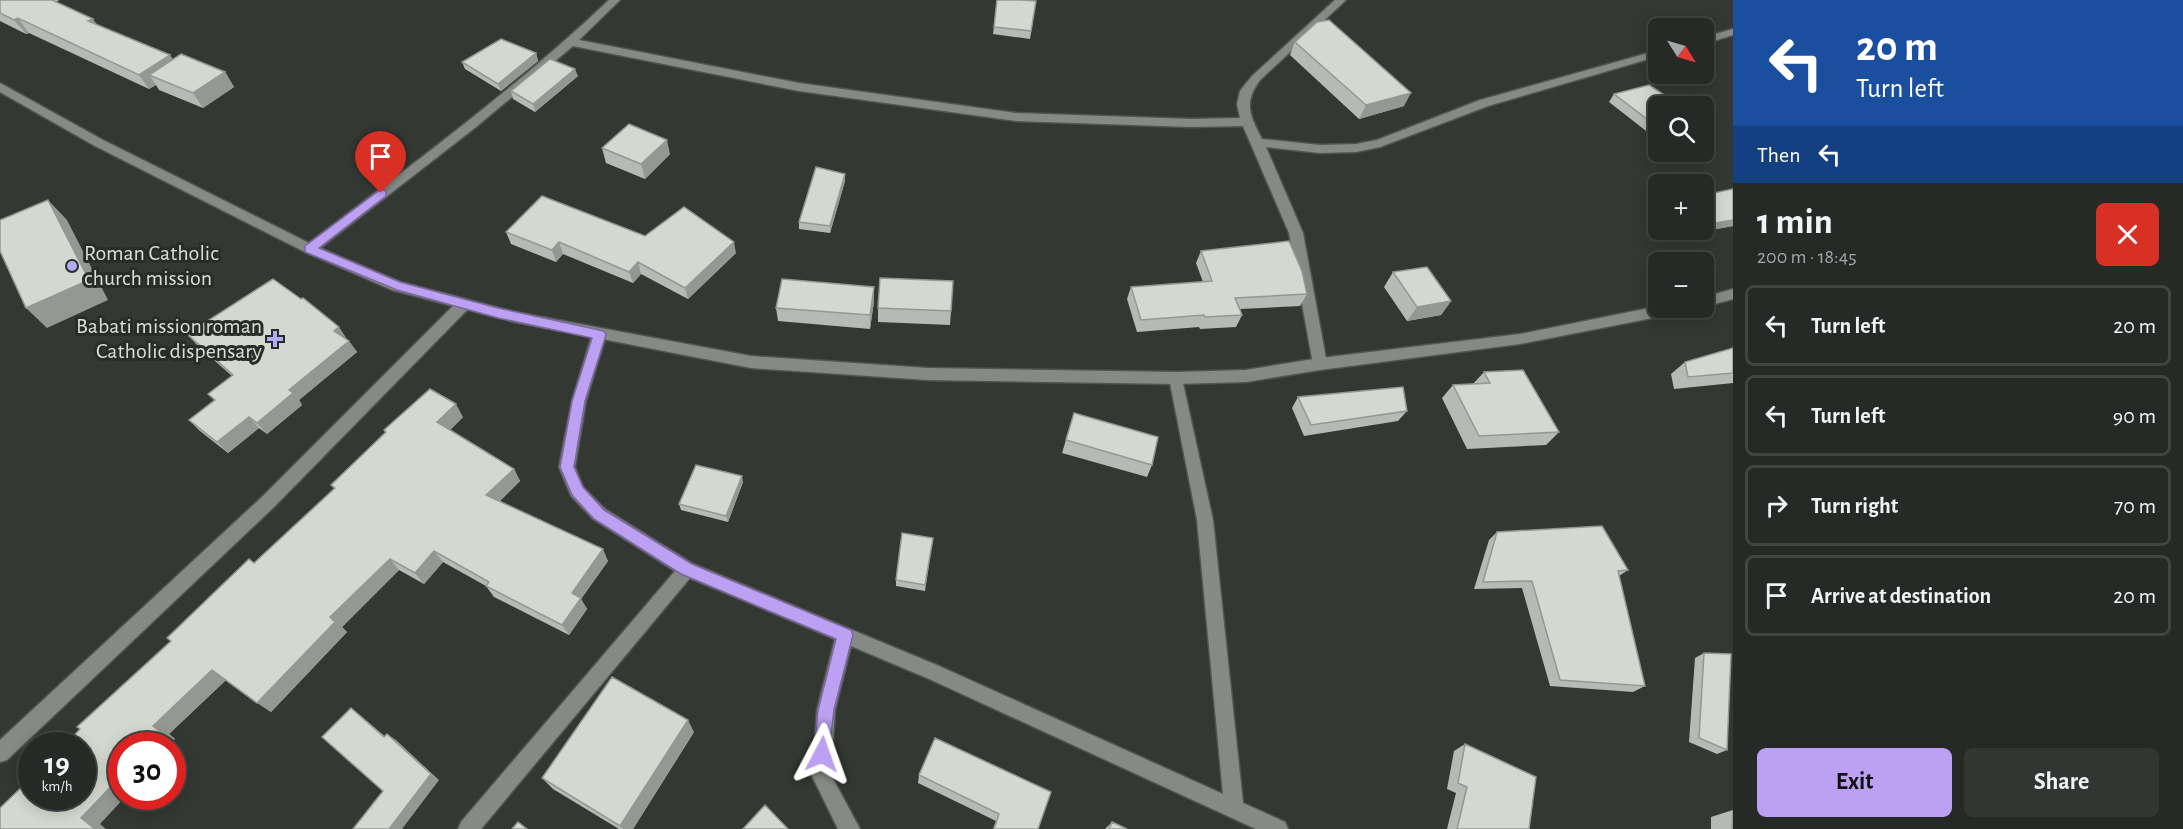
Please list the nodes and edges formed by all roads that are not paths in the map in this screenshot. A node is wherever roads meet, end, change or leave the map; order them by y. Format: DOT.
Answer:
graph roads {
  1 [pos="615,0"];
  2 [pos="1341,0"];
  3 [pos="1733,32"];
  4 [pos="1714,38"];
  5 [pos="571,42"];
  6 [pos="1648,56"];
  7 [pos="0,87"];
  8 [pos="1247,122"];
  9 [pos="1258,142"];
  10 [pos="310,249"];
  11 [pos="1733,294"];
  12 [pos="1714,299"];
  13 [pos="464,304"];
  14 [pos="1648,314"];
  15 [pos="599,335"];
  16 [pos="1320,364"];
  17 [pos="1176,378"];
  18 [pos="687,569"];
  19 [pos="845,635"];
  20 [pos="0,753"];
  21 [pos="1233,807"];
  22 [pos="468,829"];
  23 [pos="850,829"];
  24 [pos="1278,829"];
  1 -- 5 [label="street"];
  2 -- 8 [label="street"];
  3 -- 4 [label="street"];
  5 -- 8 [label="street"];
  5 -- 10 [label="street"];
  6 -- 9 [label="street"];
  7 -- 10 [label="street"];
  8 -- 9 [label="street"];
  9 -- 16 [label="street"];
  10 -- 13 [label="street"];
  11 -- 12 [label="street"];
  13 -- 15 [label="street"];
  13 -- 20 [label="street"];
  14 -- 16 [label="street"];
  15 -- 17 [label="street"];
  15 -- 18 [label="street"];
  16 -- 17 [label="street"];
  17 -- 21 [label="street"];
  18 -- 19 [label="street"];
  18 -- 22 [label="street"];
  19 -- 21 [label="street"];
  19 -- 23 [label="street"];
  21 -- 24 [label="street"];
}
